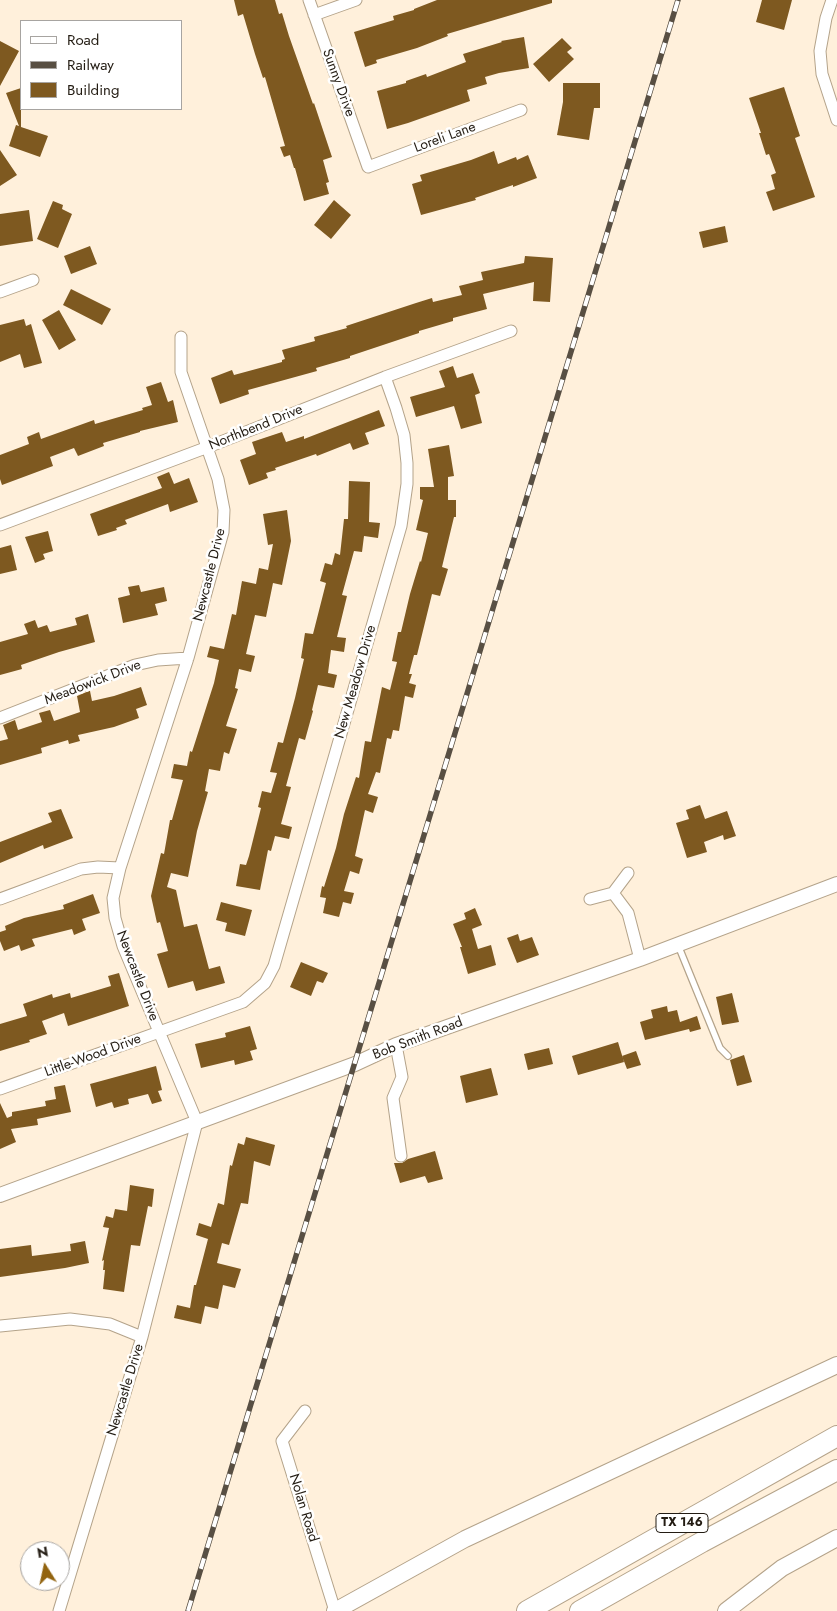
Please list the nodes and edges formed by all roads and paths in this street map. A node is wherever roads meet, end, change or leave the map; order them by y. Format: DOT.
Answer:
graph roads {
  1 [pos="309,0"];
  2 [pos="356,0"];
  3 [pos="832,0"];
  4 [pos="314,15"];
  5 [pos="521,110"];
  6 [pos="837,120"];
  7 [pos="368,167"];
  8 [pos="33,280"];
  9 [pos="0,292"];
  10 [pos="511,331"];
  11 [pos="181,337"];
  12 [pos="385,377"];
  13 [pos="208,447"];
  14 [pos="0,524"];
  15 [pos="188,658"];
  16 [pos="0,718"];
  17 [pos="120,868"];
  18 [pos="628,873"];
  19 [pos="837,884"];
  20 [pos="613,893"];
  21 [pos="590,899"];
  22 [pos="0,900"];
  23 [pos="678,945"];
  24 [pos="640,959"];
  25 [pos="265,983"];
  26 [pos="158,1032"];
  27 [pos="396,1046"];
  28 [pos="728,1056"];
  29 [pos="0,1090"];
  30 [pos="197,1122"];
  31 [pos="401,1156"];
  32 [pos="0,1195"];
  33 [pos="0,1326"];
  34 [pos="142,1337"];
  35 [pos="837,1365"];
  36 [pos="305,1410"];
  37 [pos="837,1436"];
  38 [pos="837,1470"];
  39 [pos="837,1538"];
  40 [pos="60,1611"];
  41 [pos="335,1611"];
  42 [pos="527,1611"];
  43 [pos="580,1611"];
  44 [pos="726,1611"];
  1 -- 4 [label="street, Sunny Drive"];
  2 -- 4 [label="street"];
  3 -- 6 [label="street"];
  4 -- 7 [label="street, Sunny Drive"];
  5 -- 7 [label="street, Loreli Lane"];
  8 -- 9 [label="street"];
  10 -- 12 [label="street, Northbend Drive"];
  11 -- 13 [label="street, Newcastle Drive"];
  12 -- 13 [label="street, Northbend Drive"];
  12 -- 25 [label="street, New Meadow Drive"];
  13 -- 14 [label="street, Northbend Drive"];
  13 -- 15 [label="street, Newcastle Drive"];
  15 -- 16 [label="street, Meadowick Drive"];
  15 -- 17 [label="street, Newcastle Drive"];
  17 -- 22 [label="street"];
  17 -- 26 [label="street, Newcastle Drive"];
  18 -- 20 [label="street"];
  19 -- 23 [label="street, Bob Smith Road"];
  20 -- 21 [label="street"];
  20 -- 24 [label="street"];
  23 -- 24 [label="street, Bob Smith Road"];
  23 -- 28 [label="lane"];
  24 -- 27 [label="street, Bob Smith Road"];
  25 -- 26 [label="street, Little-Wood Drive"];
  26 -- 29 [label="street, Little-Wood Drive"];
  26 -- 30 [label="street, Newcastle Drive"];
  27 -- 30 [label="street, Bob Smith Road"];
  27 -- 31 [label="street"];
  30 -- 32 [label="street, Bob Smith Road"];
  30 -- 34 [label="street, Newcastle Drive"];
  33 -- 34 [label="street"];
  34 -- 40 [label="street, Newcastle Drive"];
  35 -- 41 [label="main road"];
  36 -- 41 [label="street, Nolan Road"];
  37 -- 42 [label="highway, TX 146"];
  38 -- 43 [label="highway, TX 146"];
  39 -- 44 [label="main road"];
}
